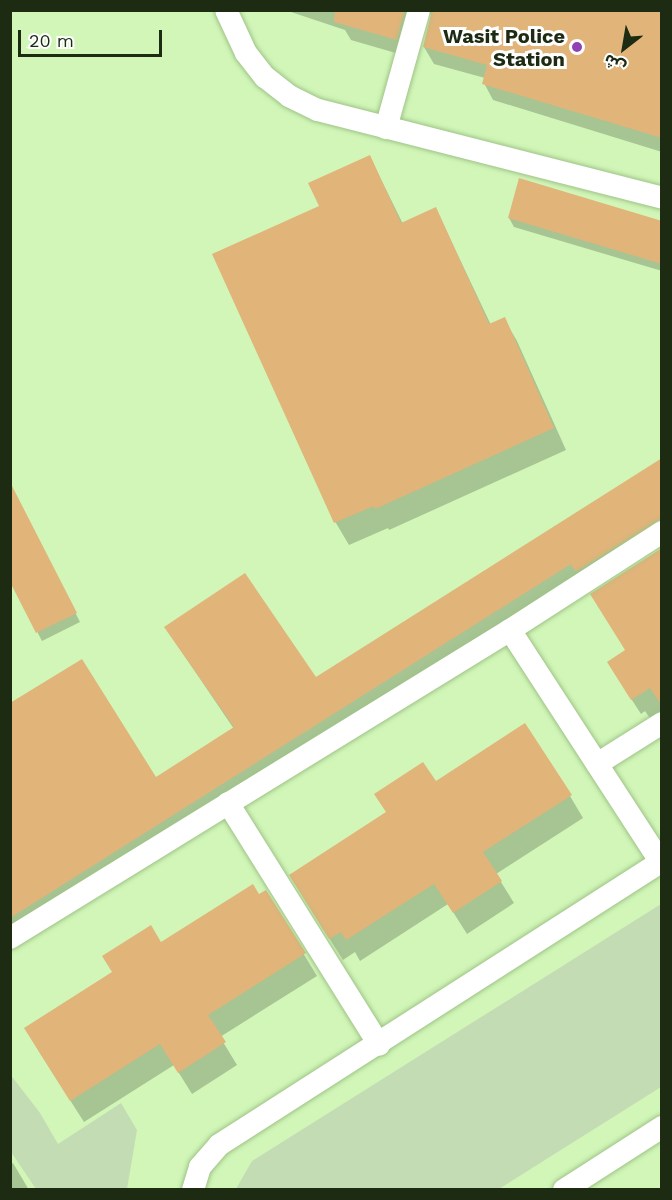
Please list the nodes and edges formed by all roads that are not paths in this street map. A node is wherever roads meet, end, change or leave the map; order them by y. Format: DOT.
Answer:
graph roads {
  1 [pos="226,10"];
  2 [pos="419,10"];
  3 [pos="386,128"];
  4 [pos="662,198"];
  5 [pos="662,532"];
  6 [pos="510,630"];
  7 [pos="662,723"];
  8 [pos="597,764"];
  9 [pos="228,803"];
  10 [pos="661,861"];
  11 [pos="10,938"];
  12 [pos="379,1045"];
  13 [pos="662,1127"];
  14 [pos="193,1190"];
  15 [pos="564,1190"];
  1 -- 3 [label="lane"];
  2 -- 3 [label="lane"];
  3 -- 4 [label="lane"];
  5 -- 6 [label="lane"];
  6 -- 8 [label="lane"];
  6 -- 9 [label="lane"];
  7 -- 8 [label="lane"];
  8 -- 10 [label="lane"];
  9 -- 11 [label="lane"];
  9 -- 12 [label="lane"];
  10 -- 12 [label="lane"];
  12 -- 14 [label="lane"];
  13 -- 15 [label="lane"];
}
